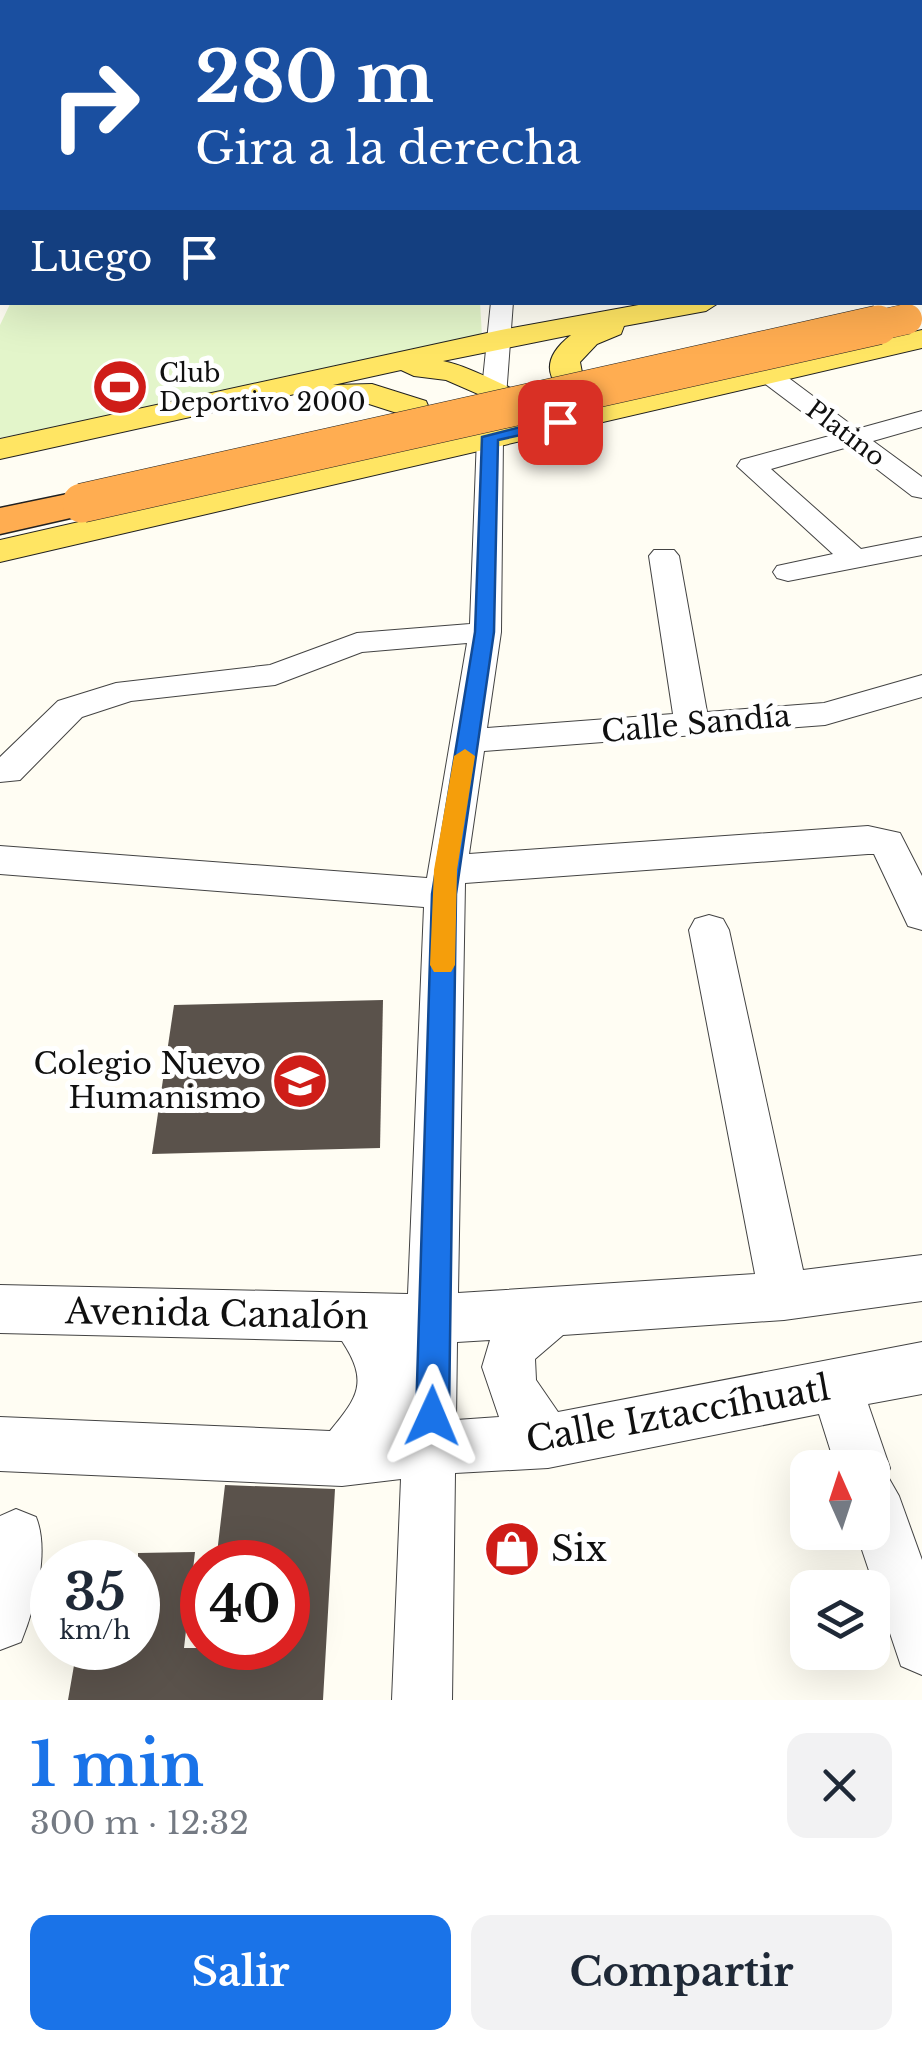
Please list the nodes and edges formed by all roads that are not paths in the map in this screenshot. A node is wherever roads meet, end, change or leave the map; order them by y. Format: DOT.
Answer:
graph roads {
  1 [pos="502,305"];
  2 [pos="691,305"];
  3 [pos="912,310"];
  4 [pos="501,339"];
  5 [pos="371,368"];
  6 [pos="769,375"];
  7 [pos="497,389"];
  8 [pos="684,394"];
  9 [pos="595,414"];
  10 [pos="151,416"];
  11 [pos="922,419"];
  12 [pos="490,437"];
  13 [pos="853,438"];
  14 [pos="0,449"];
  15 [pos="337,471"];
  16 [pos="922,490"];
  17 [pos="69,494"];
  18 [pos="0,496"];
  19 [pos="0,521"];
  20 [pos="922,546"];
  21 [pos="0,551"];
  22 [pos="664,556"];
  23 [pos="855,559"];
  24 [pos="788,572"];
  25 [pos="485,632"];
  26 [pos="922,686"];
  27 [pos="692,726"];
  28 [pos="467,741"];
  29 [pos="0,770"];
  30 [pos="0,860"];
  31 [pos="445,882"];
  32 [pos="922,915"];
  33 [pos="710,930"];
  34 [pos="922,1278"];
  35 [pos="784,1296"];
  36 [pos="0,1310"];
  37 [pos="556,1310"];
  38 [pos="356,1318"];
  39 [pos="435,1319"];
  40 [pos="922,1368"];
  41 [pos="836,1386"];
  42 [pos="548,1441"];
  43 [pos="0,1444"];
  44 [pos="432,1448"];
  45 [pos="857,1450"];
  46 [pos="342,1459"];
  47 [pos="16,1537"];
  48 [pos="890,1550"];
  49 [pos="0,1621"];
  50 [pos="922,1645"];
  51 [pos="422,1700"];
  1 -- 4 [label="street"];
  2 -- 4 [label="main road"];
  2 -- 8 [label="main road"];
  3 -- 6 [label="main road"];
  3 -- 17 [label="highway, bridge"];
  4 -- 5 [label="main road"];
  4 -- 7 [label="street"];
  5 -- 7 [label="main road"];
  5 -- 10 [label="main road"];
  6 -- 8 [label="main road"];
  6 -- 13 [label="street, Platino"];
  7 -- 9 [label="main road"];
  7 -- 12 [label="street"];
  8 -- 9 [label="main road"];
  9 -- 12 [label="main road"];
  10 -- 14 [label="main road"];
  10 -- 15 [label="main road"];
  11 -- 13 [label="street"];
  12 -- 15 [label="main road"];
  12 -- 25 [label="street"];
  13 -- 16 [label="street, Platino"];
  13 -- 23 [label="street"];
  15 -- 21 [label="main road"];
  17 -- 18 [label="highway"];
  17 -- 19 [label="highway"];
  20 -- 23 [label="street"];
  22 -- 27 [label="street"];
  23 -- 24 [label="street"];
  25 -- 28 [label="street"];
  25 -- 29 [label="street"];
  26 -- 27 [label="street, Calle Sandía"];
  27 -- 28 [label="street, Calle Sandía"];
  28 -- 31 [label="street"];
  30 -- 31 [label="street"];
  31 -- 32 [label="street"];
  31 -- 39 [label="street"];
  33 -- 35 [label="street"];
  34 -- 35 [label="street"];
  35 -- 37 [label="street"];
  36 -- 38 [label="street, Avenida Canalón"];
  37 -- 39 [label="street"];
  37 -- 42 [label="street"];
  38 -- 39 [label="street, Avenida Canalón"];
  38 -- 46 [label="street"];
  39 -- 44 [label="street"];
  40 -- 41 [label="street, Calle Iztaccíhuatl"];
  41 -- 42 [label="street, Calle Iztaccíhuatl"];
  41 -- 45 [label="street"];
  42 -- 44 [label="street, Calle Iztaccíhuatl"];
  43 -- 46 [label="street"];
  44 -- 46 [label="street"];
  44 -- 51 [label="street"];
  47 -- 49 [label="street"];
  48 -- 50 [label="street"];
}
